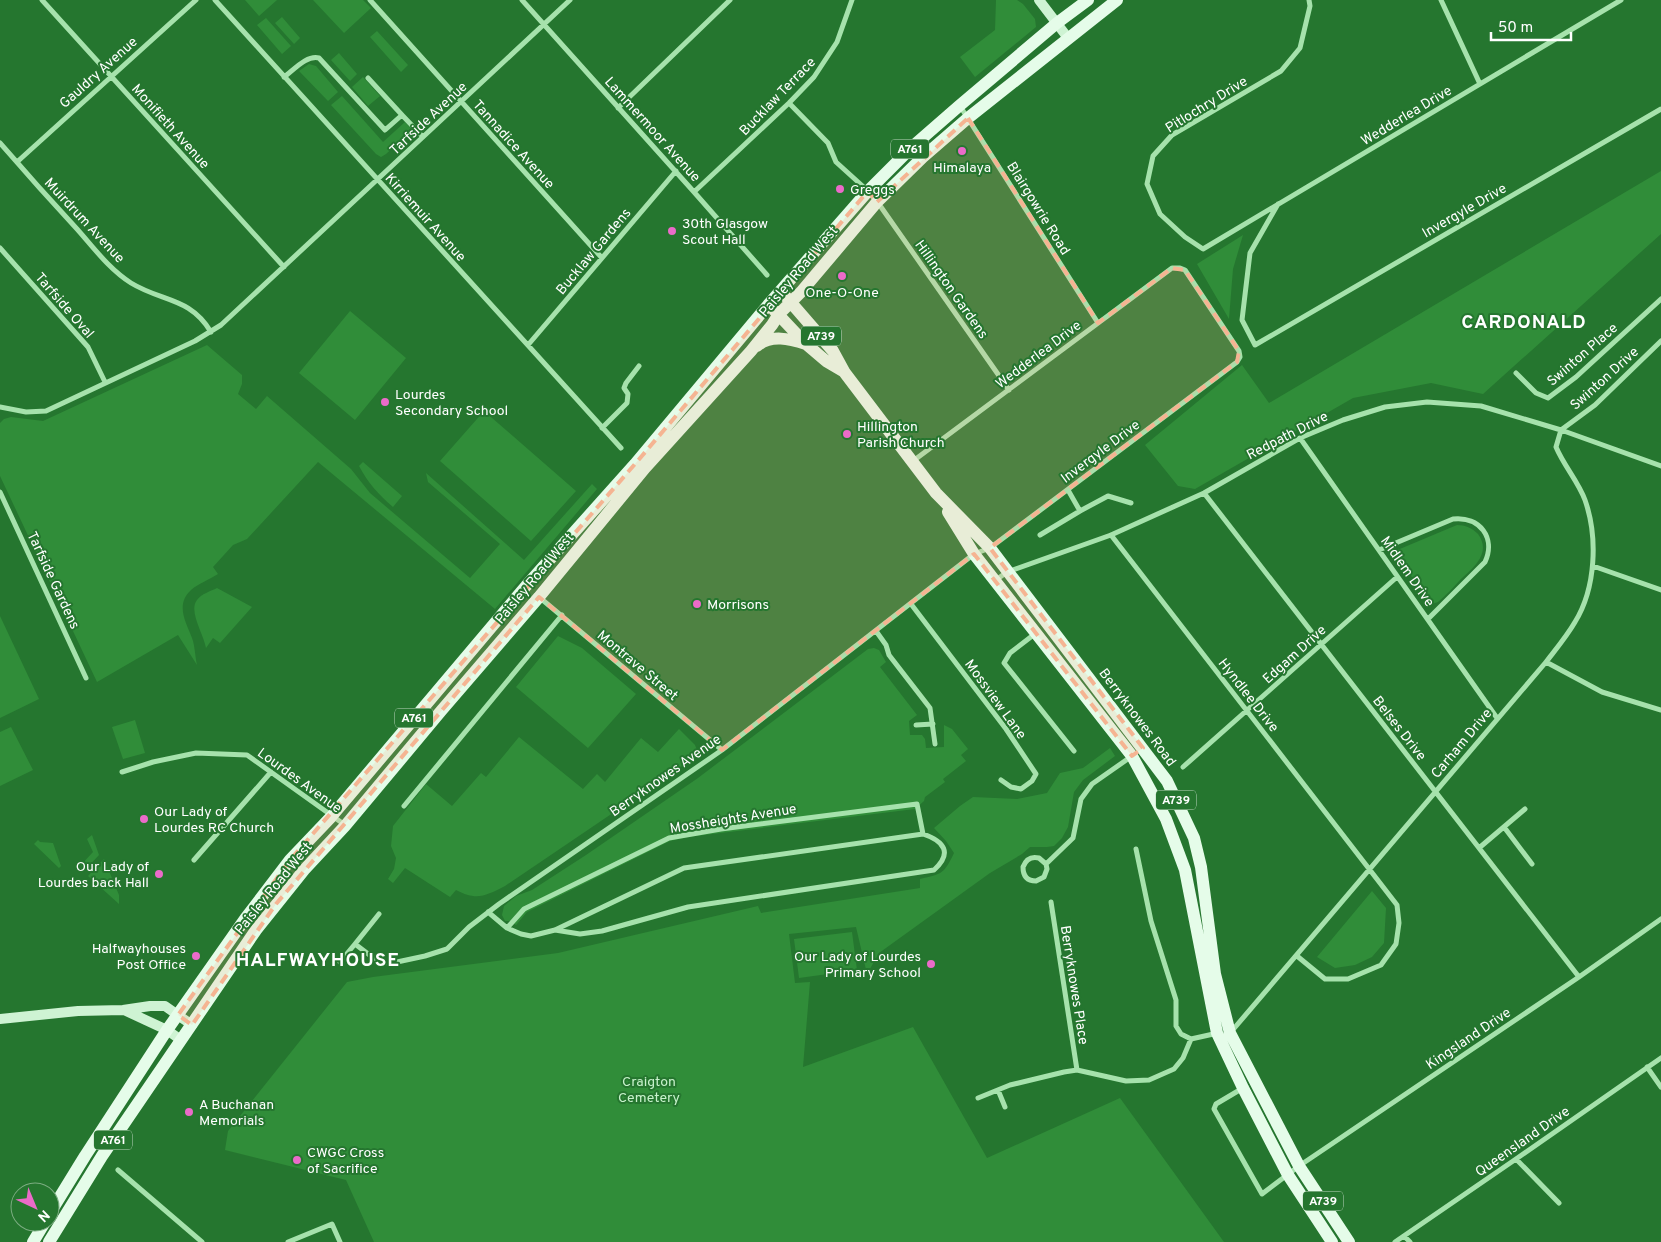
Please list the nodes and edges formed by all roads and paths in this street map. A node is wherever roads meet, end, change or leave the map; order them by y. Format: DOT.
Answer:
graph roads {
  1 [pos="42,0"];
  2 [pos="196,0"];
  3 [pos="215,0"];
  4 [pos="370,0"];
  5 [pos="522,0"];
  6 [pos="570,0"];
  7 [pos="730,0"];
  8 [pos="852,0"];
  9 [pos="1039,0"];
  10 [pos="1088,0"];
  11 [pos="1117,0"];
  12 [pos="1309,0"];
  13 [pos="1441,0"];
  14 [pos="1621,0"];
  15 [pos="1057,24"];
  16 [pos="544,25"];
  17 [pos="1068,38"];
  18 [pos="110,76"];
  19 [pos="284,77"];
  20 [pos="368,78"];
  21 [pos="1480,84"];
  22 [pos="461,103"];
  23 [pos="789,103"];
  24 [pos="959,106"];
  25 [pos="618,108"];
  26 [pos="1661,109"];
  27 [pos="402,116"];
  28 [pos="968,118"];
  29 [pos="423,138"];
  30 [pos="0,143"];
  31 [pos="17,162"];
  32 [pos="676,171"];
  33 [pos="378,181"];
  34 [pos="868,191"];
  35 [pos="694,192"];
  36 [pos="877,202"];
  37 [pos="1279,204"];
  38 [pos="0,248"];
  39 [pos="1203,249"];
  40 [pos="602,258"];
  41 [pos="284,267"];
  42 [pos="767,275"];
  43 [pos="780,291"];
  44 [pos="1661,299"];
  45 [pos="792,302"];
  46 [pos="768,305"];
  47 [pos="778,314"];
  48 [pos="803,315"];
  49 [pos="1098,323"];
  50 [pos="210,332"];
  51 [pos="1661,342"];
  52 [pos="806,344"];
  53 [pos="528,345"];
  54 [pos="751,351"];
  55 [pos="1237,362"];
  56 [pos="639,366"];
  57 [pos="1516,372"];
  58 [pos="845,373"];
  59 [pos="105,382"];
  60 [pos="1009,390"];
  61 [pos="0,407"];
  62 [pos="677,414"];
  63 [pos="602,428"];
  64 [pos="1561,430"];
  65 [pos="668,434"];
  66 [pos="1300,438"];
  67 [pos="622,448"];
  68 [pos="912,462"];
  69 [pos="1661,466"];
  70 [pos="1068,490"];
  71 [pos="0,492"];
  72 [pos="936,493"];
  73 [pos="1204,493"];
  74 [pos="1132,503"];
  75 [pos="1080,511"];
  76 [pos="1111,535"];
  77 [pos="1040,536"];
  78 [pos="990,548"];
  79 [pos="1379,550"];
  80 [pos="974,554"];
  81 [pos="1593,566"];
  82 [pos="1007,572"];
  83 [pos="1397,577"];
  84 [pos="996,580"];
  85 [pos="1661,590"];
  86 [pos="539,597"];
  87 [pos="911,604"];
  88 [pos="562,616"];
  89 [pos="1428,619"];
  90 [pos="876,631"];
  91 [pos="1036,633"];
  92 [pos="1321,644"];
  93 [pos="1546,662"];
  94 [pos="86,678"];
  95 [pos="1247,710"];
  96 [pos="1661,710"];
  97 [pos="1497,718"];
  98 [pos="933,724"];
  99 [pos="916,725"];
  100 [pos="935,744"];
  101 [pos="1143,748"];
  102 [pos="722,750"];
  103 [pos="1074,751"];
  104 [pos="1132,756"];
  105 [pos="1183,767"];
  106 [pos="122,772"];
  107 [pos="271,772"];
  108 [pos="1001,780"];
  109 [pos="1435,792"];
  110 [pos="404,806"];
  111 [pos="1525,809"];
  112 [pos="331,817"];
  113 [pos="345,826"];
  114 [pos="1504,827"];
  115 [pos="923,834"];
  116 [pos="1479,848"];
  117 [pos="1136,849"];
  118 [pos="194,860"];
  119 [pos="1046,864"];
  120 [pos="1532,864"];
  121 [pos="1369,869"];
  122 [pos="1051,902"];
  123 [pos="488,912"];
  124 [pos="379,914"];
  125 [pos="1661,919"];
  126 [pos="507,928"];
  127 [pos="555,930"];
  128 [pos="355,944"];
  129 [pos="1297,956"];
  130 [pos="340,962"];
  131 [pos="1579,977"];
  132 [pos="123,1010"];
  133 [pos="178,1015"];
  134 [pos="0,1019"];
  135 [pos="192,1025"];
  136 [pos="167,1030"];
  137 [pos="1224,1033"];
  138 [pos="1191,1039"];
  139 [pos="181,1040"];
  140 [pos="1661,1058"];
  141 [pos="1647,1067"];
  142 [pos="1077,1070"];
  143 [pos="1249,1085"];
  144 [pos="1661,1087"];
  145 [pos="998,1090"];
  146 [pos="978,1098"];
  147 [pos="1006,1107"];
  148 [pos="89,1148"];
  149 [pos="102,1156"];
  150 [pos="1516,1160"];
  151 [pos="1299,1166"];
  152 [pos="118,1170"];
  153 [pos="1288,1175"];
  154 [pos="60,1196"];
  155 [pos="1559,1203"];
  156 [pos="1404,1236"];
  157 [pos="49,1242"];
  158 [pos="202,1242"];
  159 [pos="288,1242"];
  160 [pos="340,1242"];
  161 [pos="1332,1242"];
  162 [pos="1349,1242"];
  163 [pos="1395,1242"];
  164 [pos="1410,1242"];
  1 -- 18 [label="street, Monifieth Avenue"];
  2 -- 18 [label="street, Gauldry Avenue"];
  3 -- 19 [label="street, Kirriemuir Avenue"];
  4 -- 22 [label="street, Tannadice Avenue"];
  5 -- 16 [label="street, Lammermoor Avenue"];
  6 -- 16 [label="street, Tarfside Avenue"];
  7 -- 25 [label="street"];
  8 -- 23 [label="street, Bucklaw Terrace"];
  9 -- 15 [label="street"];
  10 -- 15 [label="main road, Paisley Road West / A761"];
  11 -- 17 [label="main road, Paisley Road West / A761"];
  12 -- 39 [label="street, Pitlochry Drive"];
  13 -- 21 [label="street"];
  14 -- 21 [label="street, Wedderlea Drive"];
  15 -- 17 [label="street"];
  15 -- 24 [label="main road, Paisley Road West / A761"];
  16 -- 22 [label="street, Tarfside Avenue"];
  16 -- 25 [label="street, Lammermoor Avenue"];
  17 -- 28 [label="main road, Paisley Road West / A761"];
  18 -- 31 [label="street, Gauldry Avenue"];
  18 -- 41 [label="street, Monifieth Avenue"];
  19 -- 27 [label="street"];
  19 -- 33 [label="street, Kirriemuir Avenue"];
  20 -- 27 [label="street"];
  21 -- 37 [label="street, Wedderlea Drive"];
  22 -- 29 [label="street, Tarfside Avenue"];
  22 -- 40 [label="street, Tannadice Avenue"];
  23 -- 34 [label="street, Hillington Gardens"];
  23 -- 35 [label="street, Bucklaw Terrace"];
  24 -- 28 [label="street, Blairgowrie Road"];
  24 -- 34 [label="main road, Paisley Road West / A761"];
  25 -- 32 [label="street, Lammermoor Avenue"];
  26 -- 37 [label="street, Invergyle Drive"];
  27 -- 29 [label="street"];
  28 -- 36 [label="main road, Paisley Road West / A761"];
  28 -- 49 [label="street, Blairgowrie Road"];
  29 -- 33 [label="street, Tarfside Avenue"];
  30 -- 31 [label="street, Muirdrum Avenue"];
  31 -- 50 [label="street, Muirdrum Avenue"];
  32 -- 35 [label="street, Lammermoor Avenue"];
  32 -- 40 [label="street, Bucklaw Gardens"];
  33 -- 41 [label="street, Tarfside Avenue"];
  33 -- 53 [label="street, Kirriemuir Avenue"];
  34 -- 36 [label="street, Hillington Gardens"];
  34 -- 43 [label="main road, Paisley Road West / A761"];
  35 -- 42 [label="street, Lammermoor Avenue"];
  36 -- 45 [label="main road, Paisley Road West / A761"];
  36 -- 60 [label="street, Hillington Gardens"];
  37 -- 39 [label="street, Wedderlea Drive"];
  38 -- 59 [label="street, Tarfside Oval"];
  40 -- 53 [label="street, Bucklaw Gardens"];
  41 -- 50 [label="street, Tarfside Avenue"];
  43 -- 45 [label="main road, Berryknowes Road / A739"];
  43 -- 46 [label="main road, Paisley Road West / A761"];
  44 -- 57 [label="street, Swinton Place"];
  45 -- 47 [label="main road, Paisley Road West / A761"];
  45 -- 48 [label="main road, Berryknowes Road / A739"];
  46 -- 47 [label="main road, Berryknowes Road / A739"];
  46 -- 62 [label="main road, Paisley Road West / A761"];
  47 -- 48 [label="main road"];
  47 -- 52 [label="main road, Berryknowes Road / A739"];
  47 -- 54 [label="main road, Paisley Road West / A761"];
  47 -- 62 [label="main road"];
  48 -- 58 [label="main road, Berryknowes Road / A739"];
  49 -- 55 [label="street, Wedderlea Drive"];
  49 -- 60 [label="street, Wedderlea Drive"];
  50 -- 59 [label="street"];
  51 -- 64 [label="street, Swinton Drive"];
  52 -- 54 [label="main road"];
  52 -- 58 [label="main road, Berryknowes Road / A739"];
  53 -- 63 [label="street, Kirriemuir Avenue"];
  54 -- 65 [label="main road, Paisley Road West / A761"];
  55 -- 70 [label="street, Invergyle Drive"];
  56 -- 63 [label="street"];
  58 -- 68 [label="main road, Berryknowes Road / A739"];
  59 -- 61 [label="street"];
  60 -- 68 [label="street, Wedderlea Drive"];
  62 -- 65 [label="main road, Paisley Road West / A761"];
  63 -- 67 [label="street, Kirriemuir Avenue"];
  64 -- 66 [label="street, Redpath Drive"];
  64 -- 69 [label="street, Redpath Drive"];
  64 -- 81 [label="street, Carham Drive"];
  65 -- 86 [label="main road, Paisley Road West / A761"];
  65 -- 112 [label="main road, Paisley Road West / A761"];
  66 -- 73 [label="street, Redpath Drive"];
  66 -- 79 [label="street, Midlem Drive"];
  68 -- 72 [label="main road, Berryknowes Road / A739"];
  70 -- 75 [label="street"];
  70 -- 78 [label="street, Invergyle Drive"];
  71 -- 94 [label="street, Tarfside Gardens"];
  72 -- 78 [label="main road, Berryknowes Road / A739"];
  72 -- 80 [label="main road, Berryknowes Road / A739"];
  73 -- 76 [label="street, Redpath Drive"];
  73 -- 92 [label="street, Belses Drive"];
  74 -- 75 [label="street"];
  75 -- 77 [label="street"];
  76 -- 82 [label="street, Redpath Drive"];
  76 -- 95 [label="street, Hyndlee Drive"];
  78 -- 80 [label="street, Invergyle Drive"];
  78 -- 82 [label="main road, Berryknowes Road / A739"];
  79 -- 83 [label="street, Midlem Drive"];
  79 -- 89 [label="street"];
  80 -- 84 [label="main road, Berryknowes Road / A739"];
  80 -- 87 [label="street, Berryknowes Avenue"];
  81 -- 85 [label="street"];
  81 -- 93 [label="street, Carham Drive"];
  82 -- 84 [label="street, Redpath Drive"];
  82 -- 101 [label="main road, Berryknowes Road / A739"];
  83 -- 89 [label="street, Midlem Drive"];
  83 -- 92 [label="street, Edgam Drive"];
  84 -- 91 [label="main road, Berryknowes Road / A739"];
  86 -- 88 [label="street, Montrave Street"];
  86 -- 113 [label="main road, Paisley Road West / A761"];
  87 -- 90 [label="street, Berryknowes Avenue"];
  87 -- 108 [label="street, Mossview Lane"];
  88 -- 102 [label="street, Montrave Street"];
  88 -- 110 [label="street"];
  89 -- 97 [label="street, Midlem Drive"];
  90 -- 98 [label="street"];
  90 -- 102 [label="street, Berryknowes Avenue"];
  91 -- 103 [label="street"];
  91 -- 104 [label="main road, Berryknowes Road / A739"];
  92 -- 95 [label="street, Edgam Drive"];
  92 -- 109 [label="street, Belses Drive"];
  93 -- 96 [label="street"];
  93 -- 97 [label="street, Carham Drive"];
  95 -- 105 [label="street, Edgam Drive"];
  95 -- 121 [label="street, Hyndlee Drive"];
  97 -- 109 [label="street, Carham Drive"];
  98 -- 99 [label="street"];
  98 -- 100 [label="street"];
  101 -- 104 [label="street"];
  101 -- 137 [label="main road, Berryknowes Road / A739"];
  102 -- 123 [label="street, Berryknowes Avenue"];
  104 -- 119 [label="street"];
  104 -- 137 [label="main road, Berryknowes Road / A739"];
  106 -- 107 [label="street, Lourdes Avenue"];
  107 -- 112 [label="street, Lourdes Avenue"];
  107 -- 118 [label="street"];
  109 -- 116 [label="street, Belses Drive"];
  109 -- 121 [label="street, Carham Drive"];
  111 -- 114 [label="street"];
  112 -- 113 [label="street, Lourdes Avenue"];
  112 -- 133 [label="main road, Paisley Road West / A761"];
  113 -- 135 [label="main road, Paisley Road West / A761"];
  114 -- 116 [label="street"];
  114 -- 120 [label="street"];
  115 -- 126 [label="street, Mossheights Avenue"];
  115 -- 127 [label="street"];
  115 -- 127 [label="street"];
  116 -- 131 [label="street, Belses Drive"];
  117 -- 138 [label="street"];
  119 -- 119 [label="street"];
  121 -- 129 [label="street, Carham Drive"];
  121 -- 129 [label="street, Hyndlee Drive"];
  122 -- 142 [label="street, Berryknowes Place"];
  123 -- 126 [label="street"];
  123 -- 128 [label="street, Berryknowes Avenue"];
  124 -- 128 [label="street"];
  125 -- 131 [label="street, Kingsland Drive"];
  126 -- 127 [label="street"];
  128 -- 130 [label="street"];
  129 -- 137 [label="street, Carham Drive"];
  131 -- 151 [label="street, Kingsland Drive"];
  132 -- 133 [label="street"];
  132 -- 134 [label="street"];
  132 -- 136 [label="street"];
  133 -- 135 [label="street"];
  133 -- 136 [label="main road, Paisley Road West / A761"];
  135 -- 139 [label="main road, Paisley Road West / A761"];
  136 -- 139 [label="street"];
  136 -- 148 [label="main road, Paisley Road West / A761"];
  137 -- 138 [label="street"];
  137 -- 143 [label="main road, Berryknowes Road / A739"];
  138 -- 142 [label="street"];
  139 -- 149 [label="main road, Paisley Road West / A761"];
  140 -- 141 [label="street, Queensland Drive"];
  141 -- 144 [label="street"];
  141 -- 150 [label="street, Queensland Drive"];
  142 -- 145 [label="street"];
  143 -- 151 [label="main road, Berryknowes Road / A739"];
  143 -- 153 [label="main road, Berryknowes Road / A739"];
  143 -- 153 [label="street"];
  145 -- 146 [label="street"];
  145 -- 147 [label="street"];
  148 -- 149 [label="main road"];
  148 -- 154 [label="main road, Paisley Road West / A761"];
  149 -- 157 [label="main road, Paisley Road West / A761"];
  150 -- 155 [label="street"];
  150 -- 156 [label="street, Queensland Drive"];
  151 -- 153 [label="street, Kingsland Drive"];
  151 -- 162 [label="main road, Berryknowes Road / A739"];
  152 -- 158 [label="street"];
  153 -- 161 [label="main road, Berryknowes Road / A739"];
  156 -- 163 [label="street, Queensland Drive"];
  156 -- 164 [label="street"];
  159 -- 160 [label="street"];
}
